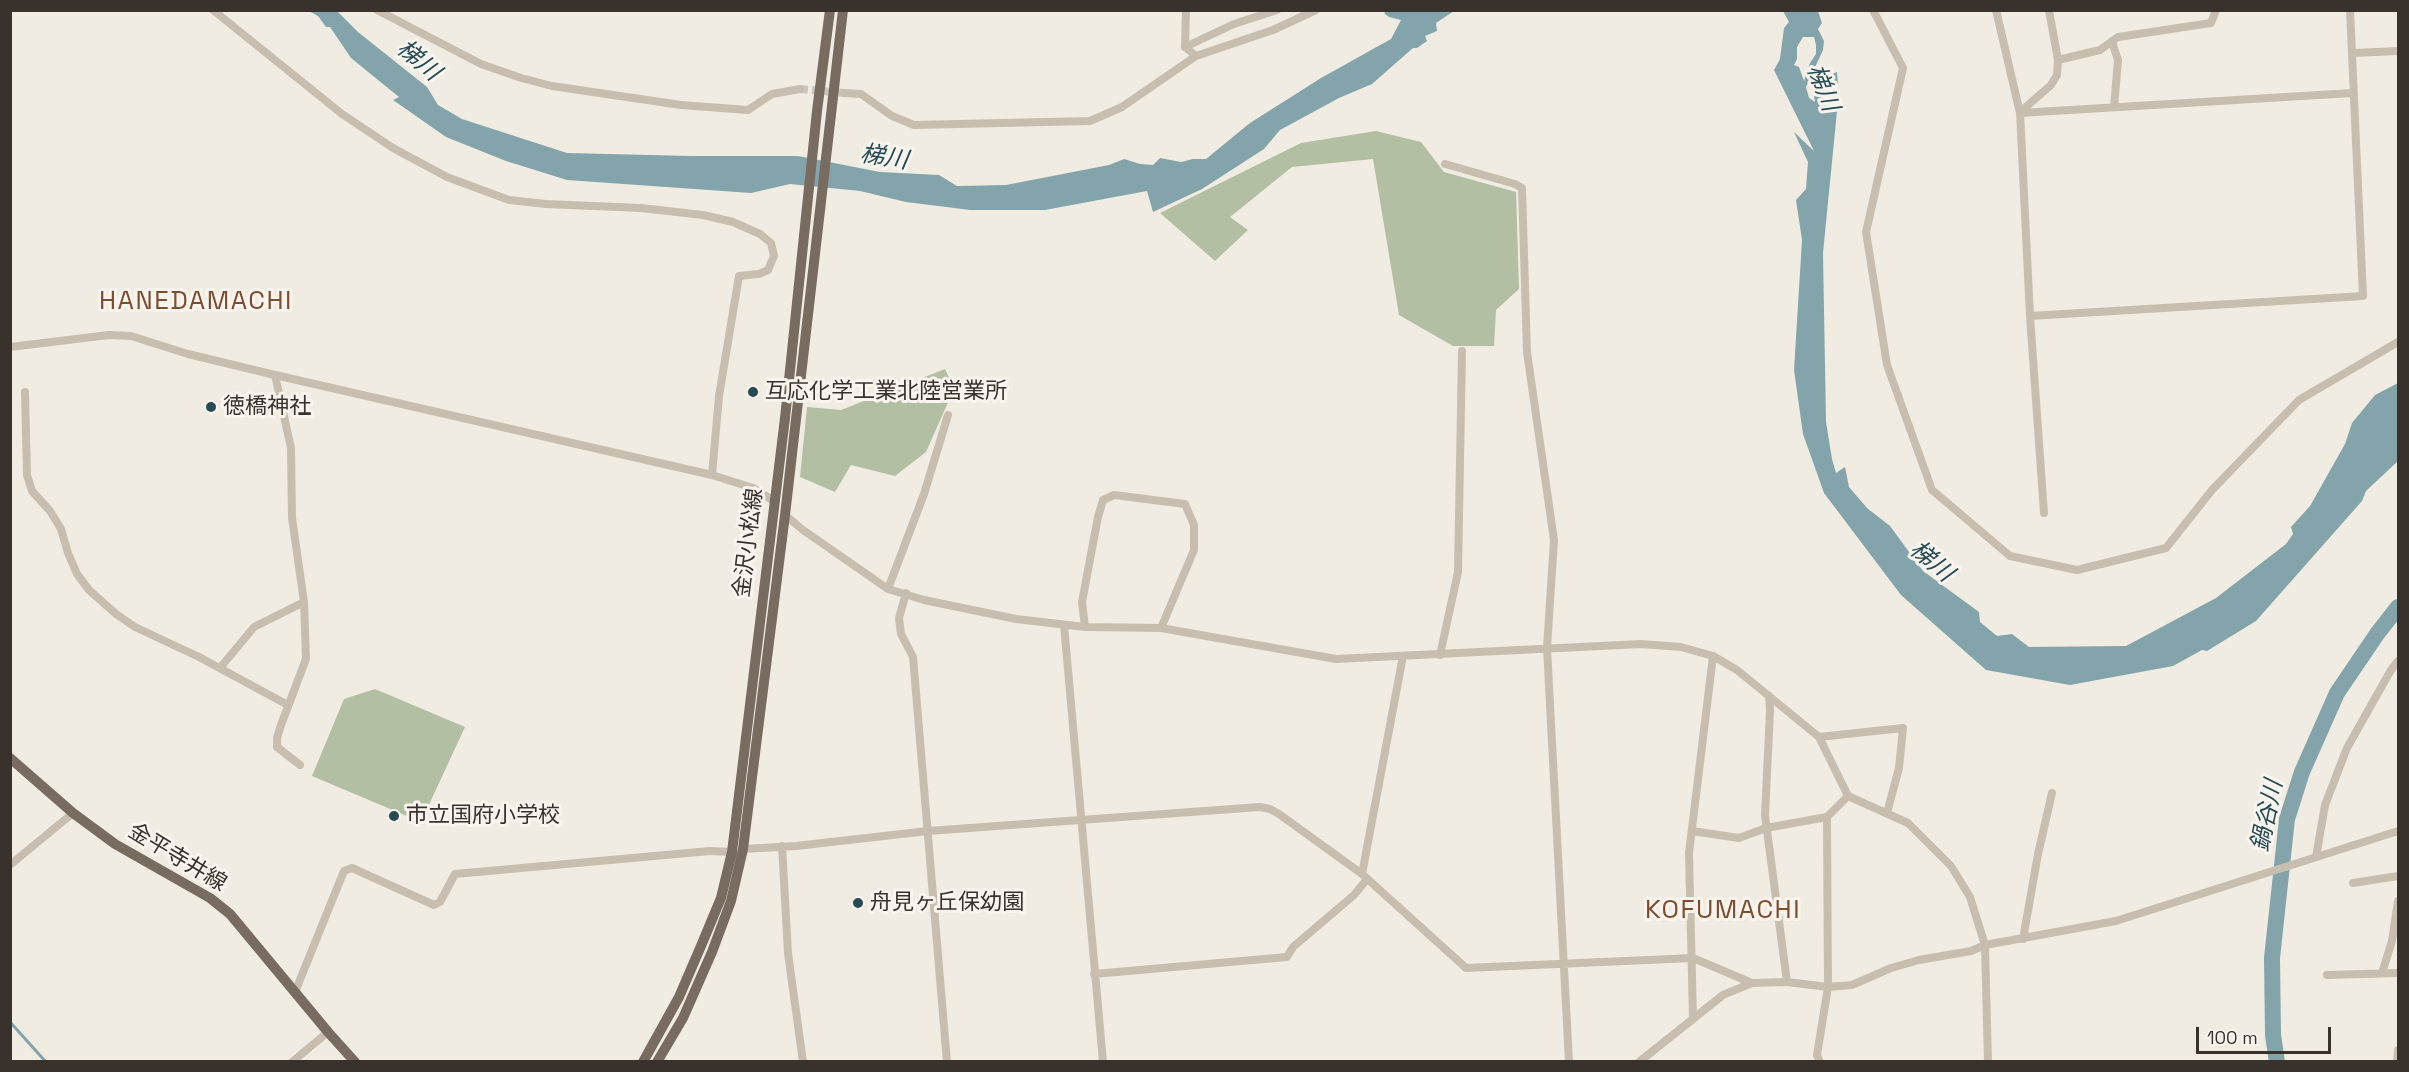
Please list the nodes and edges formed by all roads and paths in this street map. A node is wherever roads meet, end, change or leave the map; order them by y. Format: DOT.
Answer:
graph roads {
  1 [pos="213,10"];
  2 [pos="377,10"];
  3 [pos="830,10"];
  4 [pos="843,10"];
  5 [pos="1186,10"];
  6 [pos="1277,10"];
  7 [pos="1316,10"];
  8 [pos="1873,10"];
  9 [pos="1996,10"];
  10 [pos="2049,10"];
  11 [pos="2216,10"];
  12 [pos="2350,10"];
  13 [pos="2112,42"];
  14 [pos="1185,47"];
  15 [pos="2398,51"];
  16 [pos="2353,53"];
  17 [pos="1196,57"];
  18 [pos="2058,60"];
  19 [pos="800,89"];
  20 [pos="844,93"];
  21 [pos="2352,93"];
  22 [pos="2114,107"];
  23 [pos="2020,113"];
  24 [pos="1445,164"];
  25 [pos="2030,316"];
  26 [pos="2398,342"];
  27 [pos="10,346"];
  28 [pos="1462,351"];
  29 [pos="275,375"];
  30 [pos="26,392"];
  31 [pos="948,415"];
  32 [pos="712,475"];
  33 [pos="774,501"];
  34 [pos="2044,513"];
  35 [pos="785,514"];
  36 [pos="888,589"];
  37 [pos="906,593"];
  38 [pos="304,602"];
  39 [pos="1064,625"];
  40 [pos="1085,627"];
  41 [pos="1161,628"];
  42 [pos="1547,648"];
  43 [pos="1440,655"];
  44 [pos="1403,656"];
  45 [pos="1713,656"];
  46 [pos="2398,661"];
  47 [pos="220,668"];
  48 [pos="1769,696"];
  49 [pos="288,705"];
  50 [pos="1819,738"];
  51 [pos="10,758"];
  52 [pos="300,765"];
  53 [pos="2052,793"];
  54 [pos="1848,796"];
  55 [pos="73,813"];
  56 [pos="1887,813"];
  57 [pos="1827,817"];
  58 [pos="1081,822"];
  59 [pos="1766,828"];
  60 [pos="928,831"];
  61 [pos="1692,831"];
  62 [pos="2398,831"];
  63 [pos="782,846"];
  64 [pos="737,850"];
  65 [pos="2316,857"];
  66 [pos="10,865"];
  67 [pos="2398,876"];
  68 [pos="1365,877"];
  69 [pos="2353,883"];
  70 [pos="2398,901"];
  71 [pos="2024,939"];
  72 [pos="1985,945"];
  73 [pos="1693,958"];
  74 [pos="1564,963"];
  75 [pos="2382,973"];
  76 [pos="2398,973"];
  77 [pos="1094,974"];
  78 [pos="2328,975"];
  79 [pos="1787,982"];
  80 [pos="1752,983"];
  81 [pos="1828,987"];
  82 [pos="295,992"];
  83 [pos="1693,1019"];
  84 [pos="328,1032"];
  85 [pos="2398,1050"];
  86 [pos="292,1062"];
  87 [pos="355,1062"];
  88 [pos="643,1062"];
  89 [pos="657,1062"];
  90 [pos="803,1062"];
  91 [pos="947,1062"];
  92 [pos="1103,1062"];
  93 [pos="1569,1062"];
  94 [pos="1639,1062"];
  95 [pos="1820,1062"];
  96 [pos="1988,1062"];
  97 [pos="2397,1062"];
  1 -- 32 [label="street"];
  2 -- 19 [label="street"];
  3 -- 33 [label="main road, 金沢小松線"];
  4 -- 35 [label="main road, 金沢小松線"];
  5 -- 14 [label="street"];
  6 -- 14 [label="street"];
  7 -- 17 [label="street"];
  8 -- 26 [label="street"];
  9 -- 23 [label="street"];
  10 -- 18 [label="street"];
  11 -- 13 [label="street"];
  12 -- 16 [label="street"];
  13 -- 18 [label="street"];
  13 -- 22 [label="street"];
  14 -- 17 [label="street"];
  15 -- 16 [label="street"];
  16 -- 21 [label="street"];
  17 -- 20 [label="street"];
  18 -- 23 [label="street"];
  21 -- 22 [label="street"];
  21 -- 25 [label="street"];
  22 -- 23 [label="street"];
  23 -- 25 [label="street"];
  24 -- 42 [label="street"];
  25 -- 34 [label="street"];
  27 -- 29 [label="street"];
  28 -- 43 [label="street"];
  29 -- 32 [label="street"];
  29 -- 38 [label="street"];
  30 -- 47 [label="street"];
  31 -- 36 [label="street"];
  32 -- 33 [label="street"];
  33 -- 64 [label="main road, 金沢小松線"];
  35 -- 36 [label="street"];
  35 -- 64 [label="main road, 金沢小松線"];
  36 -- 37 [label="street"];
  37 -- 39 [label="street"];
  37 -- 60 [label="street"];
  38 -- 47 [label="street"];
  38 -- 49 [label="street"];
  39 -- 40 [label="street"];
  39 -- 58 [label="street"];
  40 -- 41 [label="street"];
  40 -- 41 [label="street"];
  41 -- 44 [label="street"];
  42 -- 43 [label="street"];
  42 -- 45 [label="street"];
  42 -- 74 [label="street"];
  43 -- 44 [label="street"];
  44 -- 68 [label="street"];
  45 -- 48 [label="street"];
  45 -- 61 [label="street"];
  46 -- 65 [label="street"];
  47 -- 49 [label="street"];
  48 -- 50 [label="street"];
  48 -- 59 [label="street"];
  49 -- 52 [label="street"];
  50 -- 54 [label="street"];
  50 -- 56 [label="street"];
  51 -- 55 [label="main road, 金平寺井線"];
  53 -- 71 [label="street"];
  54 -- 56 [label="street"];
  54 -- 57 [label="street"];
  55 -- 66 [label="street"];
  55 -- 82 [label="main road, 金平寺井線"];
  56 -- 72 [label="street"];
  57 -- 59 [label="street"];
  57 -- 81 [label="street"];
  58 -- 60 [label="street"];
  58 -- 68 [label="street"];
  58 -- 77 [label="street"];
  59 -- 61 [label="street"];
  59 -- 79 [label="street"];
  60 -- 63 [label="street"];
  60 -- 91 [label="street"];
  61 -- 73 [label="street"];
  62 -- 65 [label="street"];
  63 -- 64 [label="street"];
  63 -- 90 [label="street"];
  64 -- 82 [label="street"];
  64 -- 88 [label="main road, 金沢小松線"];
  64 -- 89 [label="main road, 金沢小松線"];
  65 -- 71 [label="street"];
  67 -- 69 [label="street"];
  68 -- 74 [label="street"];
  68 -- 77 [label="street"];
  70 -- 75 [label="street"];
  71 -- 72 [label="street"];
  72 -- 81 [label="street"];
  72 -- 96 [label="street"];
  73 -- 74 [label="street"];
  73 -- 80 [label="street"];
  73 -- 83 [label="street"];
  74 -- 93 [label="street"];
  75 -- 76 [label="street"];
  75 -- 78 [label="street"];
  77 -- 92 [label="street"];
  79 -- 80 [label="street"];
  79 -- 81 [label="street"];
  80 -- 83 [label="street"];
  81 -- 95 [label="street"];
  82 -- 84 [label="main road, 金平寺井線"];
  83 -- 94 [label="street"];
  84 -- 86 [label="street"];
  84 -- 87 [label="main road, 金平寺井線"];
  85 -- 97 [label="street"];
}
